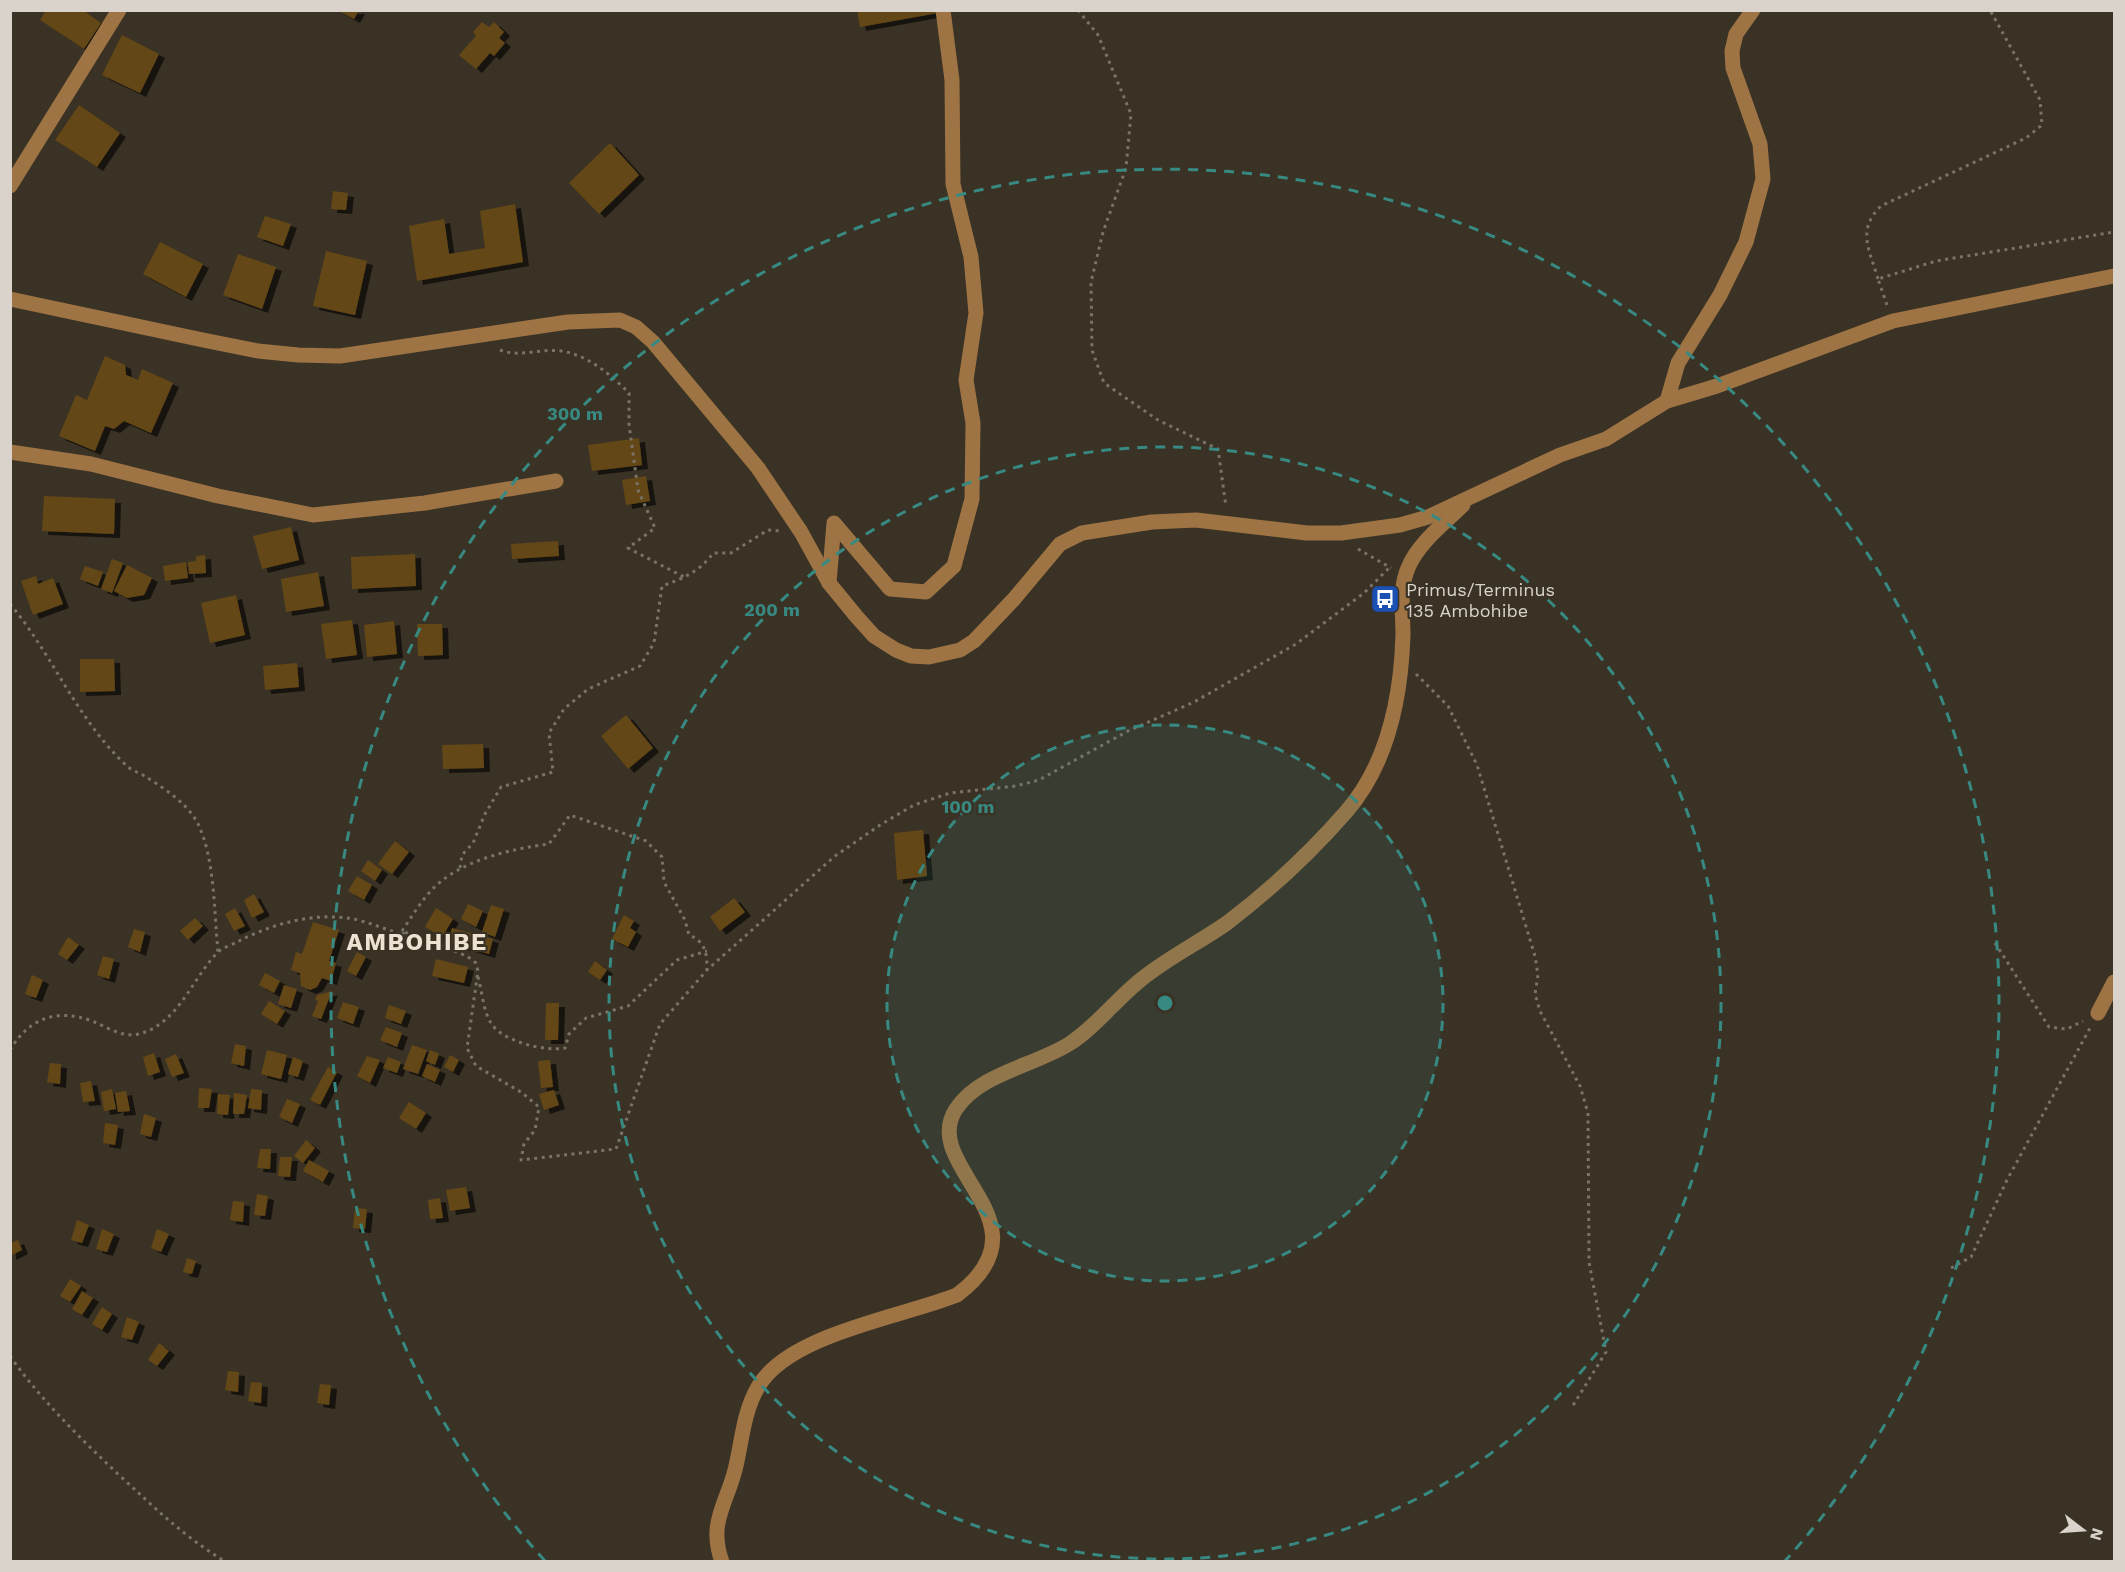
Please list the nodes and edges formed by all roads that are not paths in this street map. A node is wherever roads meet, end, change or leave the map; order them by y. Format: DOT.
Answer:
graph roads {
  1 [pos="119,10"];
  2 [pos="943,10"];
  3 [pos="1753,10"];
  4 [pos="10,186"];
  5 [pos="2115,276"];
  6 [pos="10,299"];
  7 [pos="1666,401"];
  8 [pos="10,452"];
  9 [pos="556,481"];
  10 [pos="1469,500"];
  11 [pos="830,583"];
  12 [pos="2115,982"];
  13 [pos="2098,1013"];
  14 [pos="722,1562"];
  1 -- 4 [label="street"];
  2 -- 11 [label="street"];
  3 -- 7 [label="street"];
  5 -- 7 [label="street"];
  6 -- 11 [label="street"];
  7 -- 10 [label="street"];
  8 -- 9 [label="street"];
  10 -- 11 [label="street"];
  10 -- 14 [label="street"];
  12 -- 13 [label="street"];
}
